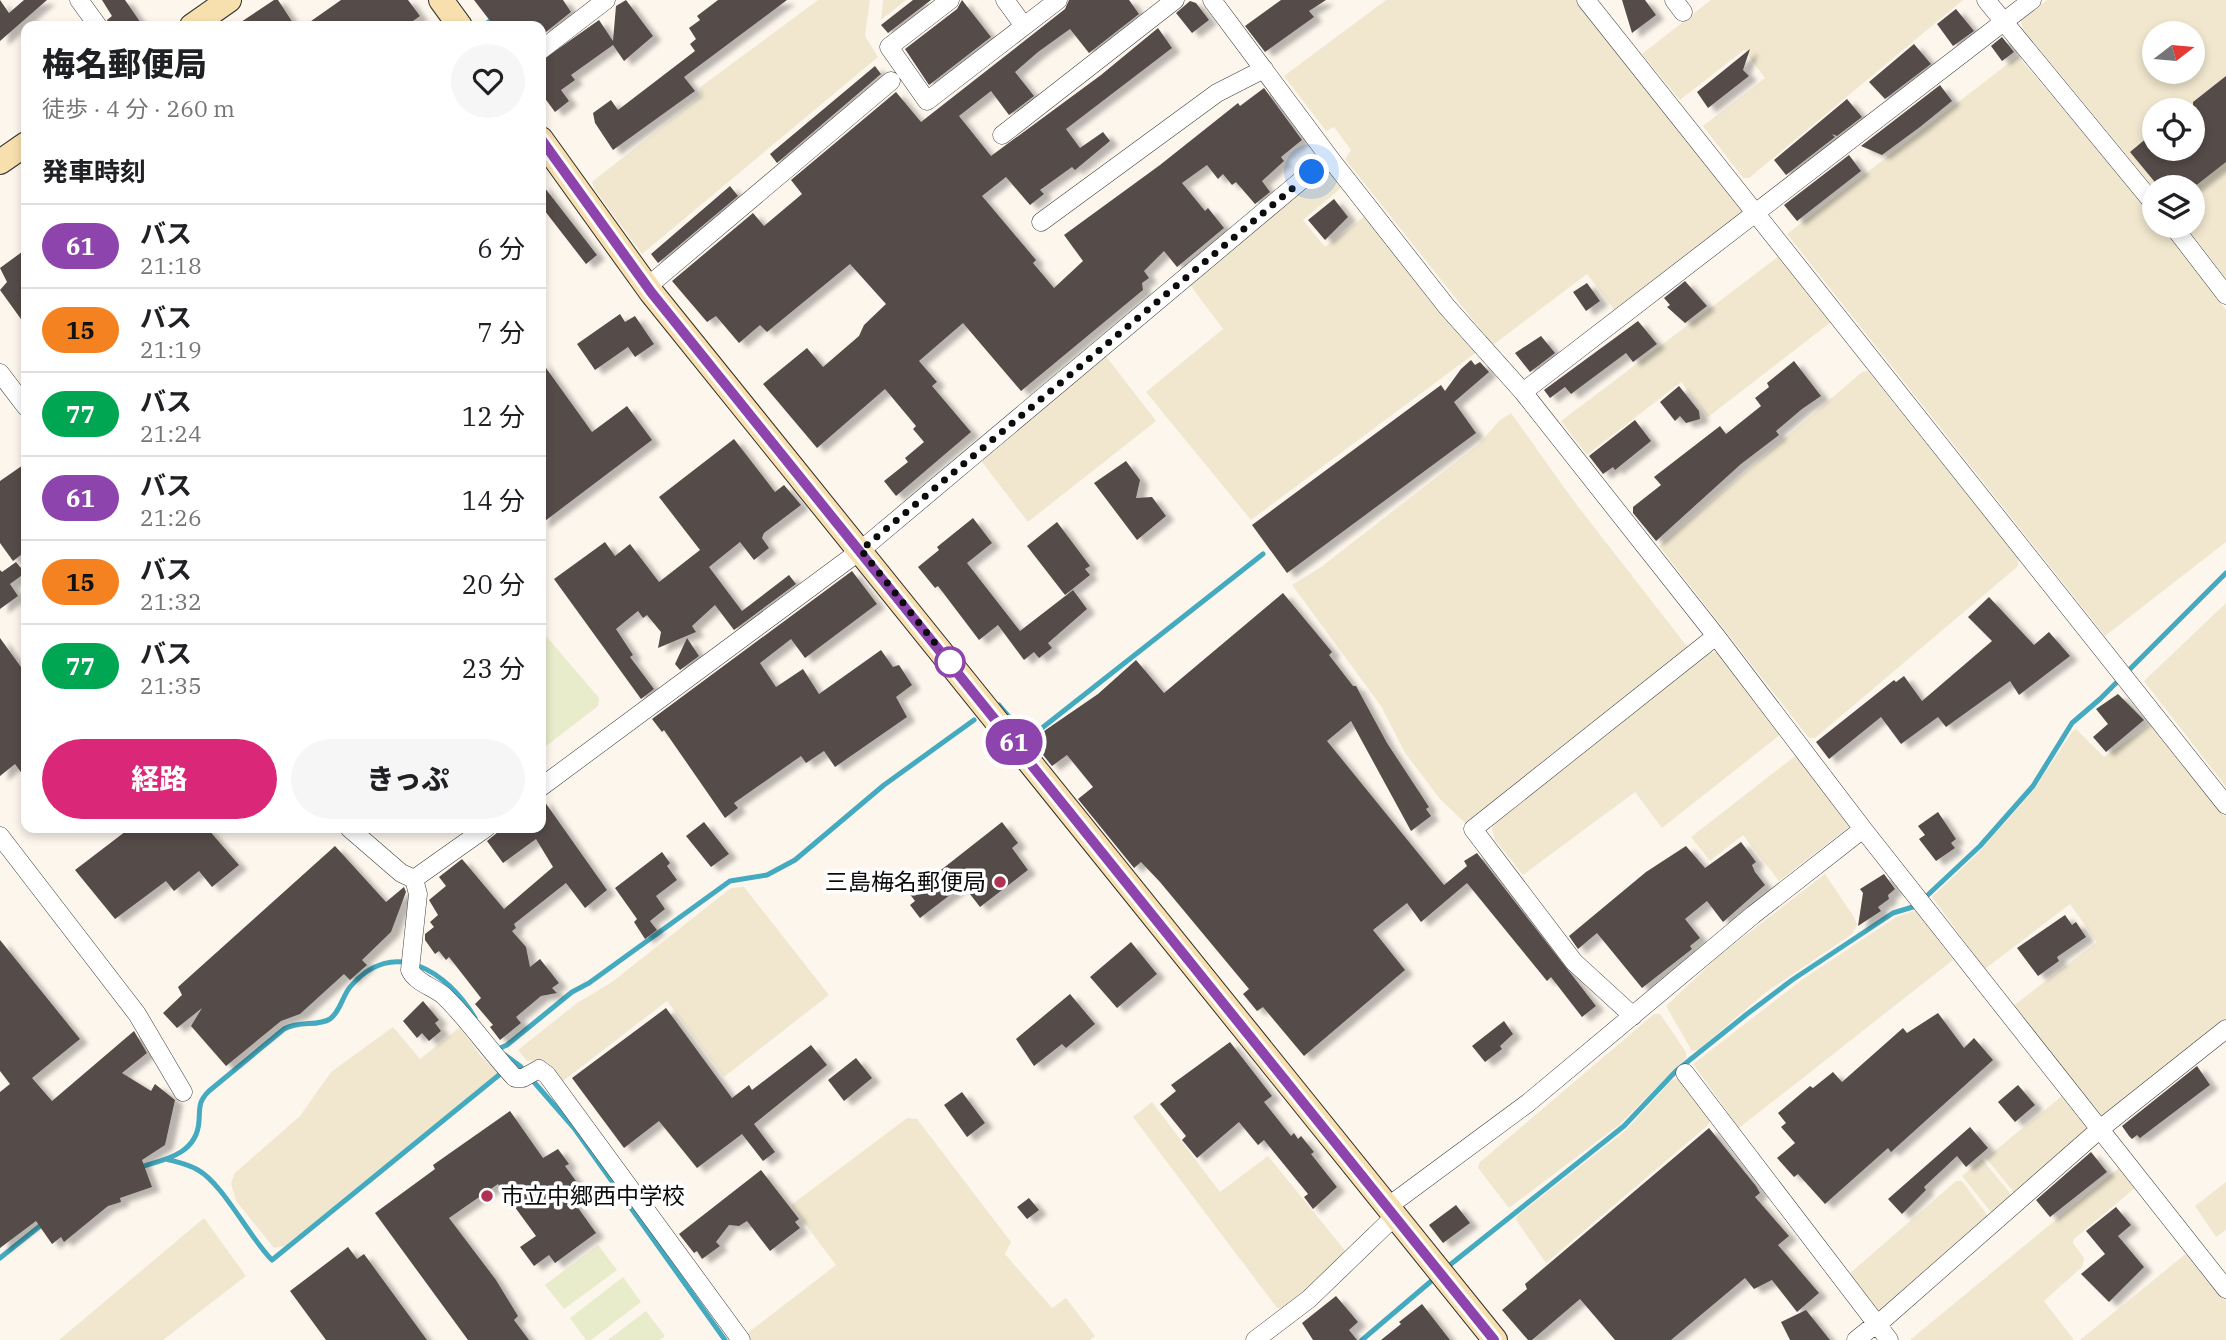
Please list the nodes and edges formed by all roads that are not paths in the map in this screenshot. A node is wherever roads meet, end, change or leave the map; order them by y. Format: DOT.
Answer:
graph roads {
  1 [pos="79,0"];
  2 [pos="229,0"];
  3 [pos="441,0"];
  4 [pos="606,0"];
  5 [pos="950,0"];
  6 [pos="1004,0"];
  7 [pos="1058,0"];
  8 [pos="1175,0"];
  9 [pos="1212,0"];
  10 [pos="1586,0"];
  11 [pos="1986,0"];
  12 [pos="2032,0"];
  13 [pos="94,21"];
  14 [pos="199,21"];
  15 [pos="456,21"];
  16 [pos="2004,22"];
  17 [pos="1024,26"];
  18 [pos="546,46"];
  19 [pos="1264,69"];
  20 [pos="891,81"];
  21 [pos="1002,135"];
  22 [pos="546,146"];
  23 [pos="21,147"];
  24 [pos="1329,157"];
  25 [pos="0,162"];
  26 [pos="2142,189"];
  27 [pos="1757,212"];
  28 [pos="1041,222"];
  29 [pos="2182,238"];
  30 [pos="648,287"];
  31 [pos="2226,295"];
  32 [pos="0,373"];
  33 [pos="1523,392"];
  34 [pos="21,400"];
  35 [pos="861,550"];
  36 [pos="1717,636"];
  37 [pos="546,783"];
  38 [pos="2226,804"];
  39 [pos="1863,829"];
  40 [pos="355,833"];
  41 [pos="479,833"];
  42 [pos="0,836"];
  43 [pos="414,879"];
  44 [pos="1633,1016"];
  45 [pos="2226,1029"];
  46 [pos="1685,1073"];
  47 [pos="183,1092"];
  48 [pos="2100,1129"];
  49 [pos="1390,1213"];
  50 [pos="2226,1289"];
  51 [pos="1877,1324"];
  52 [pos="741,1340"];
  53 [pos="1255,1340"];
  54 [pos="1494,1340"];
  55 [pos="1856,1340"];
  56 [pos="1889,1340"];
  1 -- 13 [label="street"];
  2 -- 14 [label="main road"];
  3 -- 15 [label="main road"];
  4 -- 18 [label="street"];
  5 -- 17 [label="street"];
  6 -- 17 [label="street"];
  7 -- 17 [label="street"];
  8 -- 21 [label="street"];
  9 -- 19 [label="street"];
  10 -- 27 [label="street"];
  11 -- 16 [label="street"];
  12 -- 16 [label="street"];
  16 -- 26 [label="street"];
  16 -- 27 [label="street"];
  19 -- 24 [label="street"];
  19 -- 28 [label="street"];
  20 -- 30 [label="street"];
  22 -- 30 [label="main road"];
  23 -- 25 [label="main road"];
  24 -- 33 [label="street"];
  24 -- 35 [label="street"];
  27 -- 33 [label="street"];
  27 -- 38 [label="street"];
  29 -- 31 [label="street"];
  30 -- 35 [label="main road"];
  32 -- 34 [label="street"];
  33 -- 36 [label="street"];
  35 -- 37 [label="street"];
  35 -- 49 [label="main road"];
  36 -- 39 [label="street"];
  36 -- 44 [label="street"];
  39 -- 44 [label="street"];
  39 -- 48 [label="street"];
  40 -- 43 [label="street"];
  41 -- 43 [label="street"];
  42 -- 47 [label="street"];
  43 -- 52 [label="street"];
  44 -- 49 [label="street"];
  45 -- 48 [label="street"];
  46 -- 51 [label="street"];
  48 -- 50 [label="street"];
  48 -- 51 [label="street"];
  49 -- 53 [label="street"];
  49 -- 54 [label="main road"];
  51 -- 55 [label="street"];
  51 -- 56 [label="street"];
}
